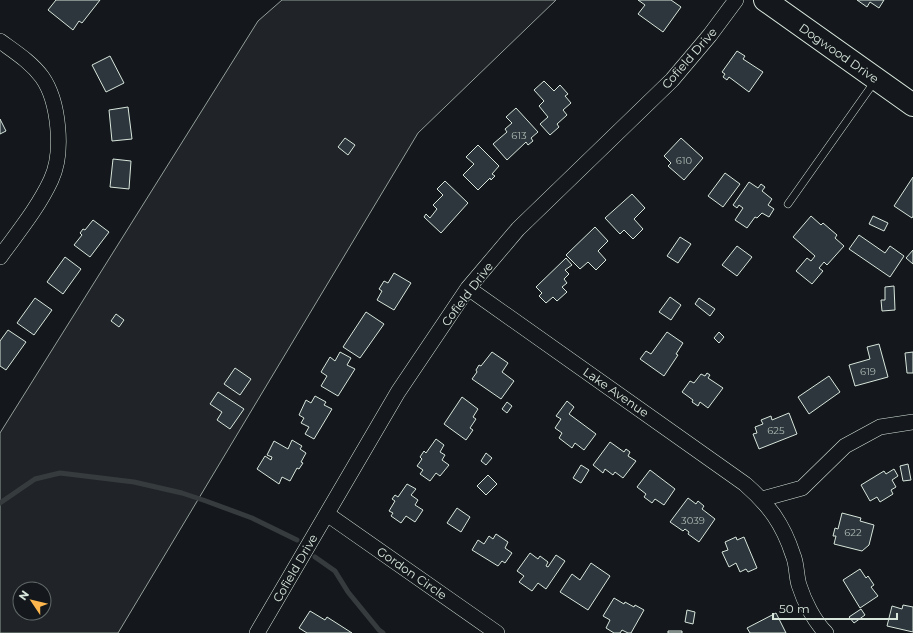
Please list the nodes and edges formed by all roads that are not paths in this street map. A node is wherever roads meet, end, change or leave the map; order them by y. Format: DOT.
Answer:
graph roads {
  1 [pos="736,0"];
  2 [pos="765,0"];
  3 [pos="0,42"];
  4 [pos="876,79"];
  5 [pos="913,105"];
  6 [pos="788,204"];
  7 [pos="0,257"];
  8 [pos="468,288"];
  9 [pos="913,422"];
  10 [pos="762,499"];
  11 [pos="327,514"];
  12 [pos="258,633"];
  13 [pos="497,633"];
  14 [pos="826,633"];
  1 -- 8 [label="street, Cofield Drive"];
  2 -- 4 [label="main road, Dogwood Drive"];
  3 -- 7 [label="street"];
  4 -- 5 [label="main road, Dogwood Drive"];
  4 -- 6 [label="lane"];
  8 -- 10 [label="street, Lake Avenue"];
  8 -- 11 [label="street, Cofield Drive"];
  9 -- 10 [label="street"];
  10 -- 14 [label="street, Lake Avenue"];
  11 -- 12 [label="street, Cofield Drive"];
  11 -- 13 [label="street, Gordon Circle"];
}
